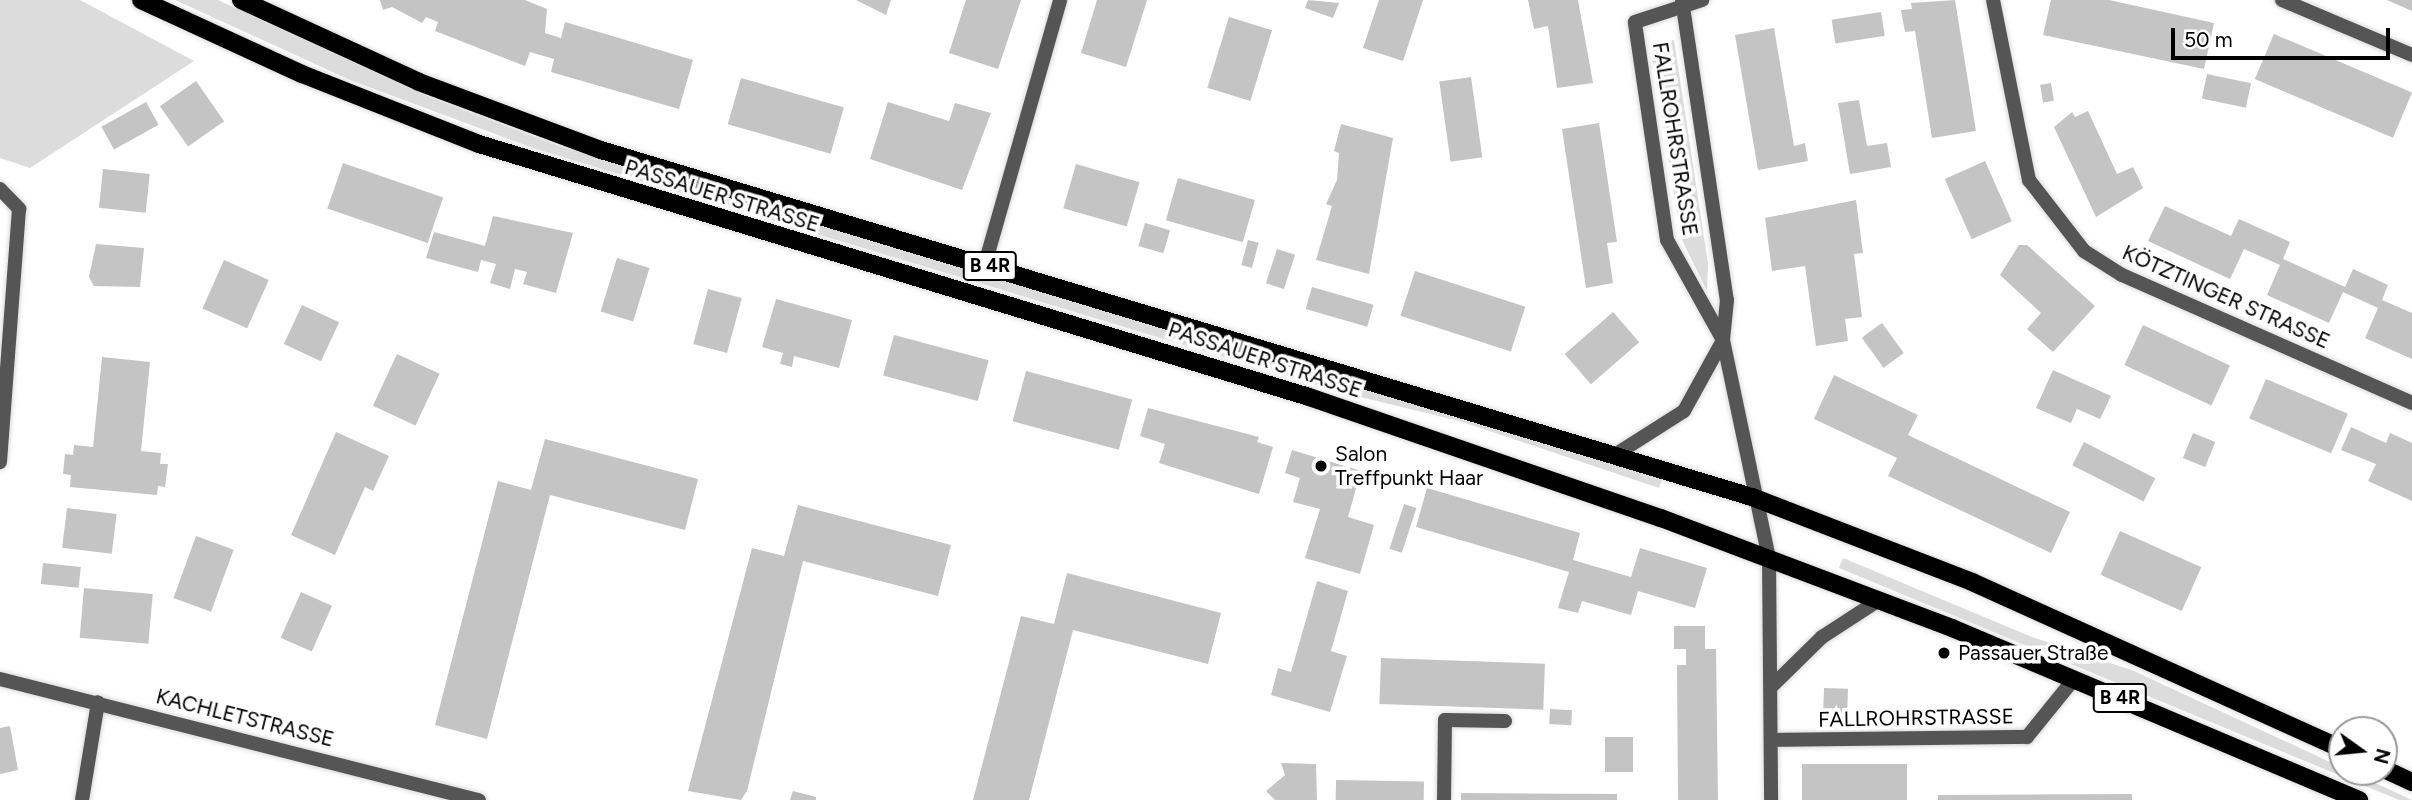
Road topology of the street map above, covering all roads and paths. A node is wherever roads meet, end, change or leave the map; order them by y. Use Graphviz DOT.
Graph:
graph roads {
  1 [pos="241,0"];
  2 [pos="1060,0"];
  3 [pos="1702,0"];
  4 [pos="1993,0"];
  5 [pos="2282,0"];
  6 [pos="143,1"];
  7 [pos="1682,2"];
  8 [pos="2412,55"];
  9 [pos="0,188"];
  10 [pos="985,264"];
  11 [pos="1723,340"];
  12 [pos="2412,403"];
  13 [pos="1618,453"];
  14 [pos="0,462"];
  15 [pos="1752,497"];
  16 [pos="1769,558"];
  17 [pos="1880,600"];
  18 [pos="0,679"];
  19 [pos="2074,679"];
  20 [pos="1772,686"];
  21 [pos="98,702"];
  22 [pos="1505,721"];
  23 [pos="1771,740"];
  24 [pos="2328,743"];
  25 [pos="82,800"];
  26 [pos="479,800"];
  27 [pos="1444,800"];
  28 [pos="1771,800"];
  29 [pos="2359,800"];
  1 -- 10 [label="main road, PASSAUER STRASSE / B 4R"];
  2 -- 10 [label="street"];
  3 -- 7 [label="street"];
  4 -- 12 [label="street, KÖTZTINGER STRASSE"];
  5 -- 8 [label="street"];
  6 -- 16 [label="main road, PASSAUER STRASSE / B 4R"];
  7 -- 11 [label="street, FALLROHRSTRASSE"];
  7 -- 11 [label="street, FALLROHRSTRASSE"];
  9 -- 14 [label="street"];
  10 -- 13 [label="main road, PASSAUER STRASSE / B 4R"];
  11 -- 13 [label="street, FALLROHRSTRASSE"];
  11 -- 15 [label="street, FALLROHRSTRASSE"];
  13 -- 15 [label="main road, PASSAUER STRASSE / B 4R"];
  15 -- 16 [label="street, FALLROHRSTRASSE"];
  15 -- 24 [label="main road, PASSAUER STRASSE / B 4R"];
  16 -- 17 [label="main road, PASSAUER STRASSE / B 4R"];
  16 -- 20 [label="street, FALLROHRSTRASSE"];
  17 -- 19 [label="main road, PASSAUER STRASSE / B 4R"];
  17 -- 20 [label="street"];
  18 -- 21 [label="street, KACHLETSTRASSE"];
  19 -- 23 [label="street, FALLROHRSTRASSE"];
  19 -- 29 [label="main road, PASSAUER STRASSE / B 4R"];
  20 -- 23 [label="street, FALLROHRSTRASSE"];
  21 -- 25 [label="street"];
  21 -- 26 [label="street, KACHLETSTRASSE"];
  22 -- 27 [label="street"];
  23 -- 28 [label="street, FALLROHRSTRASSE"];
}
